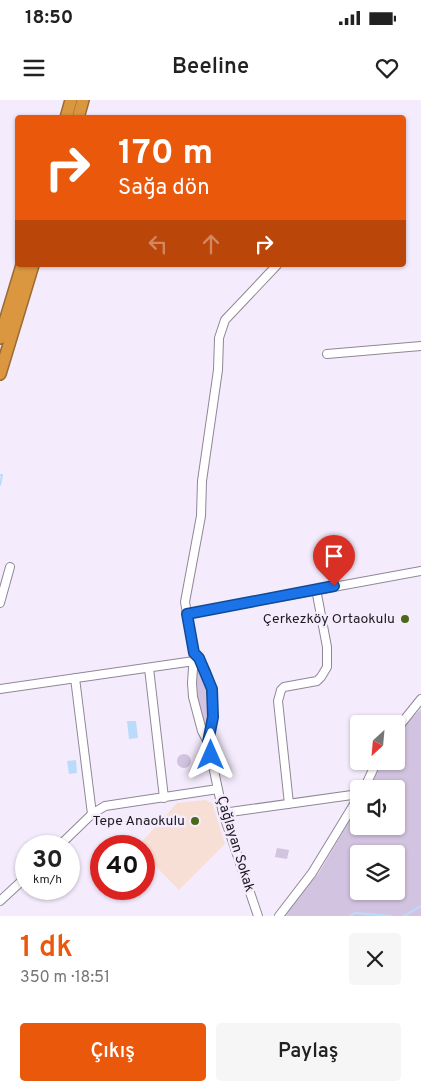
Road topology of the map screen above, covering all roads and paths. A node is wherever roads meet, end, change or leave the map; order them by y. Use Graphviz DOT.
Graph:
graph roads {
  1 [pos="71,100"];
  2 [pos="83,100"];
  3 [pos="67,115"];
  4 [pos="79,115"];
  5 [pos="21,267"];
  6 [pos="32,267"];
  7 [pos="275,267"];
  8 [pos="0,338"];
  9 [pos="421,346"];
  10 [pos="326,354"];
  11 [pos="0,374"];
  12 [pos="10,567"];
  13 [pos="421,571"];
  14 [pos="316,589"];
  15 [pos="0,603"];
  16 [pos="187,614"];
  17 [pos="194,657"];
  18 [pos="149,668"];
  19 [pos="76,678"];
  20 [pos="0,689"];
  21 [pos="421,700"];
  22 [pos="405,719"];
  23 [pos="208,742"];
  24 [pos="218,789"];
  25 [pos="350,796"];
  26 [pos="164,798"];
  27 [pos="289,804"];
  28 [pos="350,810"];
  29 [pos="222,813"];
  30 [pos="92,814"];
  31 [pos="70,835"];
  32 [pos="15,887"];
  33 [pos="0,901"];
  34 [pos="258,916"];
  35 [pos="279,916"];
  1 -- 3 [label="highway"];
  2 -- 4 [label="highway"];
  5 -- 8 [label="highway"];
  6 -- 11 [label="highway"];
  7 -- 16 [label="street"];
  9 -- 10 [label="street"];
  12 -- 15 [label="street"];
  13 -- 14 [label="street"];
  14 -- 16 [label="street"];
  14 -- 27 [label="street"];
  16 -- 17 [label="street"];
  17 -- 18 [label="street"];
  17 -- 23 [label="street"];
  17 -- 23 [label="street"];
  18 -- 19 [label="street"];
  18 -- 26 [label="street"];
  19 -- 20 [label="street"];
  19 -- 30 [label="street"];
  21 -- 22 [label="street"];
  23 -- 24 [label="street, Çağlayan Sokak"];
  24 -- 26 [label="street"];
  24 -- 29 [label="street, Çağlayan Sokak"];
  25 -- 27 [label="street"];
  26 -- 30 [label="street"];
  27 -- 29 [label="street"];
  28 -- 35 [label="street"];
  29 -- 34 [label="street, Çağlayan Sokak"];
  30 -- 31 [label="street"];
  32 -- 33 [label="street"];
}
